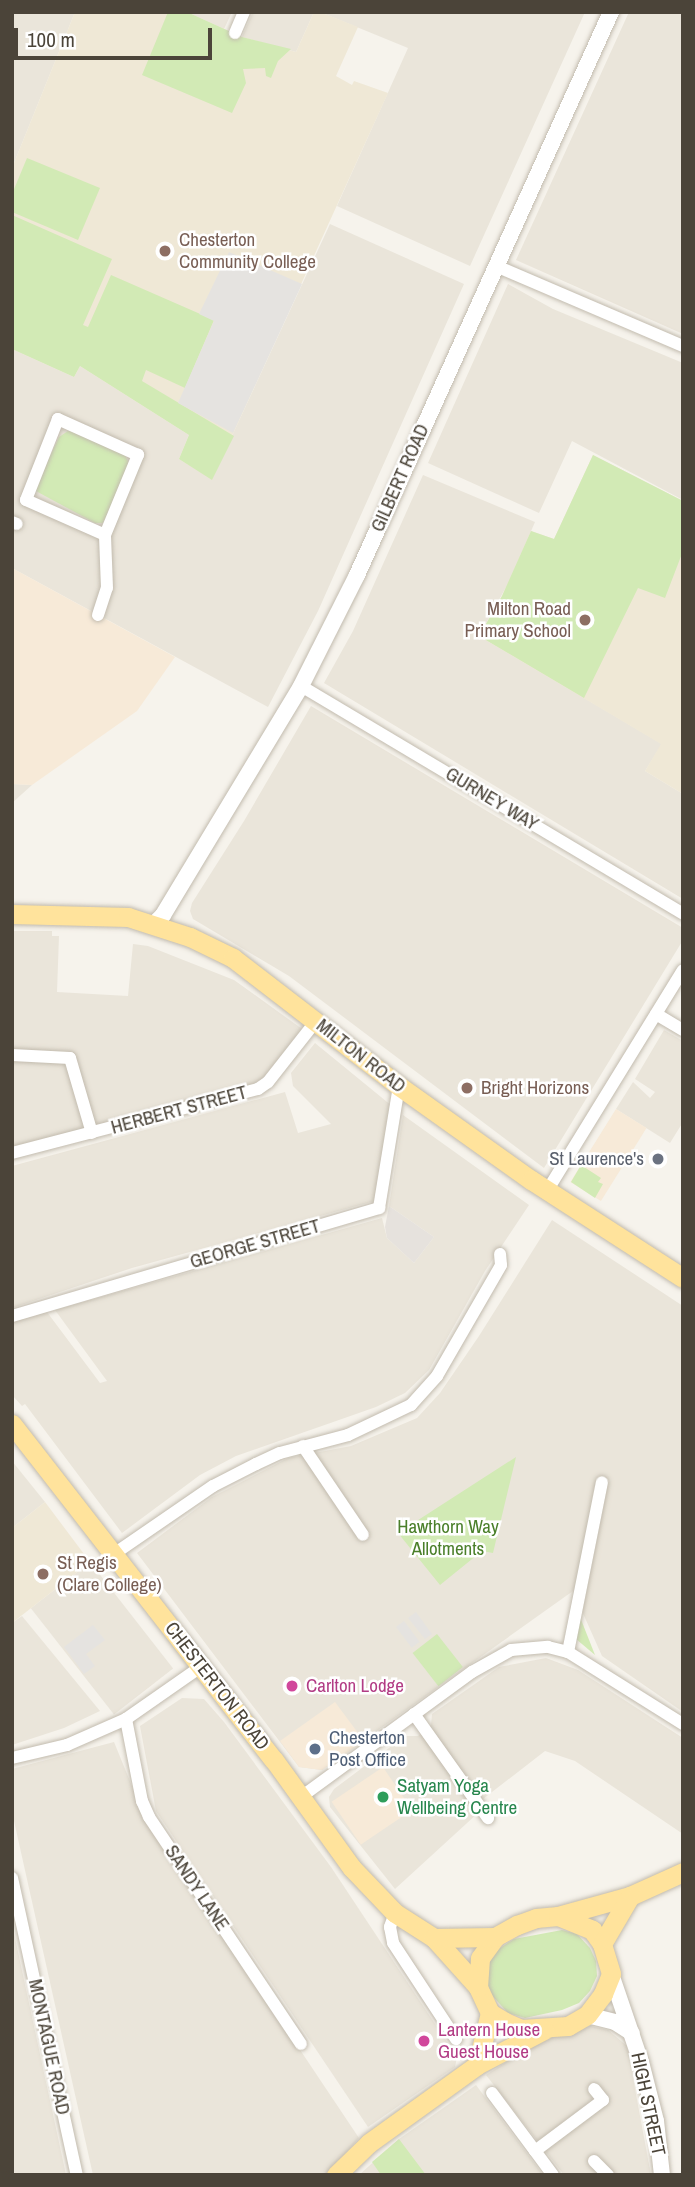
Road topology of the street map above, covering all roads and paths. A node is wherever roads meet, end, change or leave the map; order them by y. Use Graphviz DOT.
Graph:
graph roads {
  1 [pos="244,12"];
  2 [pos="611,12"];
  3 [pos="234,33"];
  4 [pos="496,266"];
  5 [pos="683,346"];
  6 [pos="26,500"];
  7 [pos="12,503"];
  8 [pos="105,534"];
  9 [pos="98,615"];
  10 [pos="302,686"];
  11 [pos="12,914"];
  12 [pos="683,914"];
  13 [pos="154,924"];
  14 [pos="683,970"];
  15 [pos="656,1014"];
  16 [pos="316,1021"];
  17 [pos="683,1030"];
  18 [pos="12,1055"];
  19 [pos="399,1086"];
  20 [pos="92,1133"];
  21 [pos="12,1153"];
  22 [pos="547,1191"];
  23 [pos="500,1254"];
  24 [pos="683,1278"];
  25 [pos="12,1316"];
  26 [pos="12,1424"];
  27 [pos="303,1446"];
  28 [pos="602,1482"];
  29 [pos="363,1535"];
  30 [pos="114,1554"];
  31 [pos="568,1652"];
  32 [pos="202,1666"];
  33 [pos="414,1714"];
  34 [pos="126,1719"];
  35 [pos="683,1724"];
  36 [pos="12,1758"];
  37 [pos="301,1797"];
  38 [pos="488,1818"];
  39 [pos="683,1872"];
  40 [pos="12,1878"];
  41 [pos="630,1896"];
  42 [pos="395,1913"];
  43 [pos="558,1916"];
  44 [pos="495,1937"];
  45 [pos="433,1938"];
  46 [pos="602,1944"];
  47 [pos="611,1974"];
  48 [pos="478,1987"];
  49 [pos="490,2013"];
  50 [pos="587,2015"];
  51 [pos="546,2029"];
  52 [pos="632,2033"];
  53 [pos="456,2039"];
  54 [pos="301,2044"];
  55 [pos="477,2065"];
  56 [pos="594,2089"];
  57 [pos="492,2094"];
  58 [pos="535,2151"];
  59 [pos="594,2161"];
  60 [pos="605,2174"];
  61 [pos="77,2175"];
  62 [pos="336,2175"];
  63 [pos="553,2175"];
  64 [pos="662,2175"];
  1 -- 3 [label="street"];
  2 -- 4 [label="street, GILBERT ROAD"];
  4 -- 5 [label="street"];
  4 -- 10 [label="street, GILBERT ROAD"];
  6 -- 7 [label="street"];
  6 -- 8 [label="street"];
  6 -- 8 [label="street"];
  8 -- 9 [label="street"];
  10 -- 12 [label="street, GURNEY WAY"];
  10 -- 13 [label="street, GILBERT ROAD"];
  11 -- 13 [label="main road, MILTON ROAD"];
  13 -- 16 [label="main road, MILTON ROAD"];
  14 -- 15 [label="street"];
  15 -- 17 [label="street"];
  15 -- 22 [label="street"];
  16 -- 19 [label="main road, MILTON ROAD"];
  16 -- 20 [label="street, HERBERT STREET"];
  18 -- 20 [label="street"];
  19 -- 22 [label="main road, MILTON ROAD"];
  19 -- 25 [label="street, GEORGE STREET"];
  20 -- 21 [label="street, HERBERT STREET"];
  22 -- 24 [label="main road, MILTON ROAD"];
  23 -- 27 [label="street"];
  26 -- 30 [label="main road, CHESTERTON ROAD"];
  27 -- 29 [label="street"];
  27 -- 30 [label="street"];
  28 -- 31 [label="street"];
  30 -- 32 [label="main road, CHESTERTON ROAD"];
  31 -- 33 [label="street"];
  31 -- 35 [label="street"];
  32 -- 34 [label="street"];
  32 -- 37 [label="main road, CHESTERTON ROAD"];
  33 -- 37 [label="street"];
  33 -- 38 [label="street"];
  34 -- 36 [label="street"];
  34 -- 54 [label="street, SANDY LANE"];
  37 -- 42 [label="main road, CHESTERTON ROAD"];
  39 -- 41 [label="main road"];
  40 -- 61 [label="street, MONTAGUE ROAD"];
  41 -- 43 [label="main road"];
  41 -- 46 [label="main road"];
  42 -- 45 [label="main road, CHESTERTON ROAD"];
  42 -- 53 [label="street"];
  43 -- 44 [label="main road"];
  43 -- 46 [label="main road"];
  44 -- 45 [label="main road"];
  44 -- 48 [label="main road"];
  45 -- 48 [label="main road, CHESTERTON ROAD"];
  46 -- 47 [label="main road"];
  47 -- 50 [label="main road"];
  47 -- 52 [label="street, HIGH STREET"];
  48 -- 49 [label="main road"];
  49 -- 51 [label="main road"];
  49 -- 55 [label="main road"];
  50 -- 51 [label="main road"];
  50 -- 52 [label="street, HIGH STREET"];
  51 -- 55 [label="main road"];
  52 -- 64 [label="street, HIGH STREET"];
  55 -- 62 [label="main road"];
  56 -- 58 [label="street"];
  57 -- 58 [label="street"];
  58 -- 63 [label="street"];
  59 -- 60 [label="street"];
}
